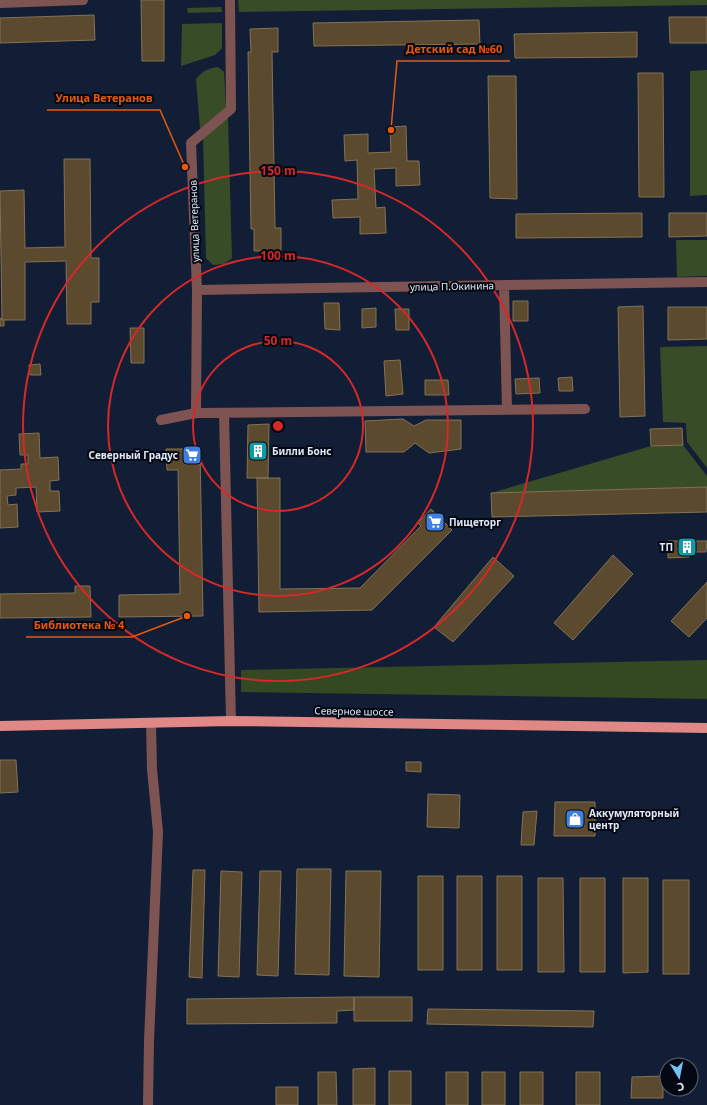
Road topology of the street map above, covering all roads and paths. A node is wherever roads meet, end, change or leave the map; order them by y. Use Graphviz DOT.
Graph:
graph roads {
  1 [pos="83,0"];
  2 [pos="230,0"];
  3 [pos="0,3"];
  4 [pos="707,282"];
  5 [pos="504,285"];
  6 [pos="197,290"];
  7 [pos="584,409"];
  8 [pos="507,410"];
  9 [pos="196,413"];
  10 [pos="224,413"];
  11 [pos="161,420"];
  12 [pos="231,721"];
  13 [pos="151,723"];
  14 [pos="0,726"];
  15 [pos="707,728"];
  16 [pos="148,1105"];
  1 -- 3 [label="street"];
  2 -- 6 [label="street, улица Ветеранов"];
  4 -- 5 [label="street, улица П.Окинина"];
  5 -- 6 [label="street, улица П.Окинина"];
  5 -- 8 [label="street"];
  6 -- 9 [label="street, улица Ветеранов"];
  7 -- 8 [label="street"];
  8 -- 10 [label="street"];
  9 -- 10 [label="street"];
  9 -- 11 [label="street"];
  10 -- 12 [label="street"];
  12 -- 13 [label="main road, Северное шоссе"];
  12 -- 15 [label="main road, Северное шоссе"];
  13 -- 14 [label="main road, Северное шоссе"];
  13 -- 16 [label="street"];
}
